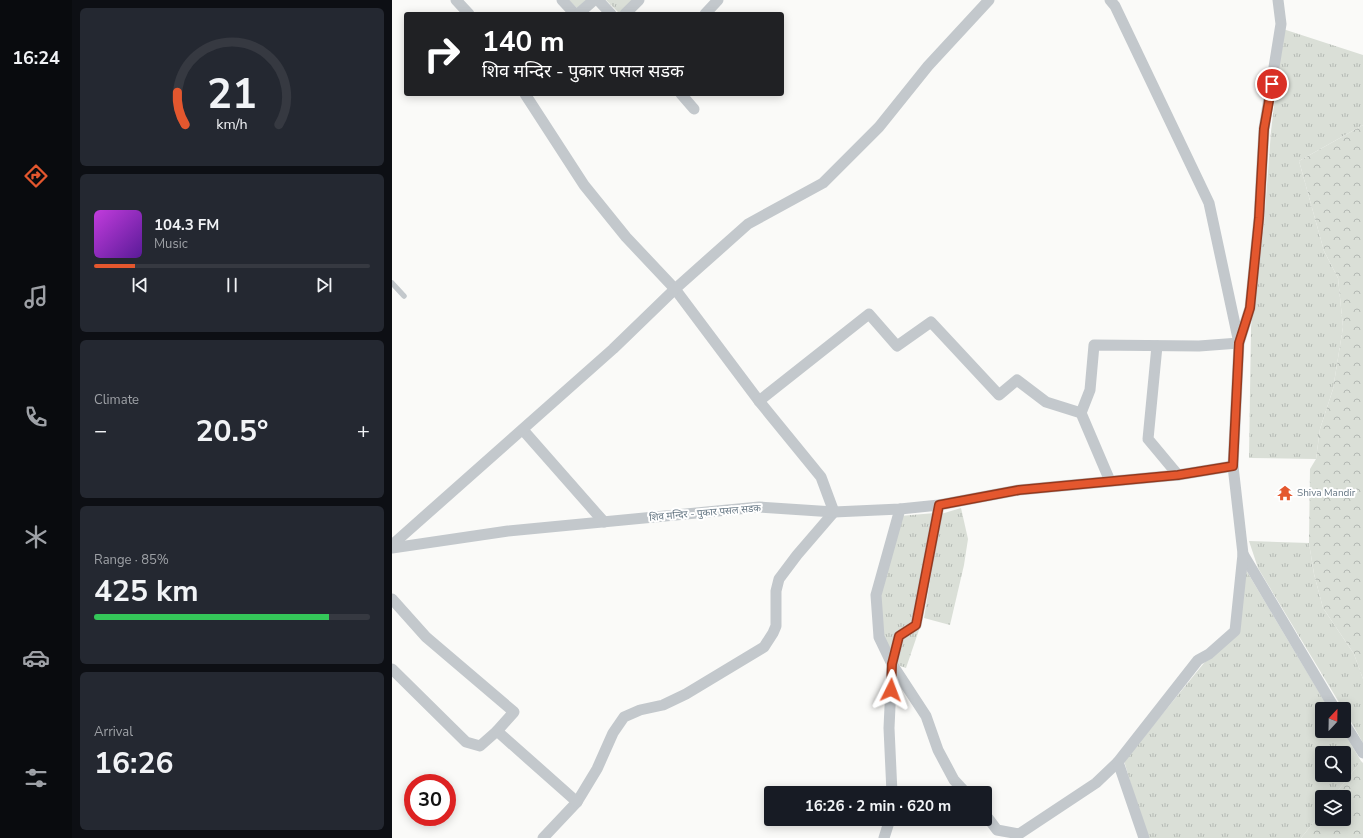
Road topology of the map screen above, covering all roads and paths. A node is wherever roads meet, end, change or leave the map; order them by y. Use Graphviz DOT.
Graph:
graph roads {
  1 [pos="456,0"];
  2 [pos="562,0"];
  3 [pos="594,0"];
  4 [pos="598,0"];
  5 [pos="639,0"];
  6 [pos="718,0"];
  7 [pos="989,0"];
  8 [pos="1110,0"];
  9 [pos="1278,0"];
  10 [pos="468,12"];
  11 [pos="575,12"];
  12 [pos="579,12"];
  13 [pos="609,12"];
  14 [pos="628,12"];
  15 [pos="707,12"];
  16 [pos="526,96"];
  17 [pos="682,96"];
  18 [pos="694,109"];
  19 [pos="392,283"];
  20 [pos="675,289"];
  21 [pos="404,296"];
  22 [pos="1239,343"];
  23 [pos="1157,346"];
  24 [pos="759,401"];
  25 [pos="1081,413"];
  26 [pos="523,430"];
  27 [pos="1233,466"];
  28 [pos="1178,475"];
  29 [pos="1110,481"];
  30 [pos="939,505"];
  31 [pos="900,509"];
  32 [pos="834,512"];
  33 [pos="604,522"];
  34 [pos="392,546"];
  35 [pos="1243,554"];
  36 [pos="392,599"];
  37 [pos="892,664"];
  38 [pos="392,670"];
  39 [pos="1331,702"];
  40 [pos="497,731"];
  41 [pos="1351,734"];
  42 [pos="1363,753"];
  43 [pos="1118,762"];
  44 [pos="892,786"];
  45 [pos="960,786"];
  46 [pos="576,802"];
  47 [pos="992,823"];
  48 [pos="888,826"];
  49 [pos="543,838"];
  50 [pos="884,838"];
  51 [pos="1144,838"];
  1 -- 10 [label="street"];
  2 -- 11 [label="street"];
  3 -- 12 [label="street"];
  4 -- 13 [label="street"];
  5 -- 14 [label="street"];
  6 -- 15 [label="street"];
  7 -- 20 [label="street"];
  8 -- 22 [label="street"];
  9 -- 22 [label="street"];
  16 -- 20 [label="street"];
  17 -- 18 [label="street"];
  19 -- 21 [label="lane"];
  20 -- 24 [label="street"];
  20 -- 26 [label="street"];
  22 -- 23 [label="street"];
  22 -- 27 [label="street"];
  23 -- 25 [label="street"];
  23 -- 28 [label="street"];
  24 -- 25 [label="street"];
  24 -- 32 [label="street"];
  25 -- 29 [label="street"];
  26 -- 33 [label="street"];
  26 -- 34 [label="street"];
  27 -- 28 [label="street, शिव मन्दिर - पुकार पसल सडक"];
  27 -- 35 [label="street"];
  28 -- 29 [label="street, शिव मन्दिर - पुकार पसल सडक"];
  29 -- 30 [label="street, शिव मन्दिर - पुकार पसल सडक"];
  30 -- 31 [label="street, शिव मन्दिर - पुकार पसल सडक"];
  30 -- 37 [label="street"];
  31 -- 32 [label="street, शिव मन्दिर - पुकार पसल सडक"];
  31 -- 37 [label="street"];
  32 -- 33 [label="street, शिव मन्दिर - पुकार पसल सडक"];
  32 -- 46 [label="street"];
  33 -- 34 [label="street, शिव मन्दिर - पुकार पसल सडक"];
  35 -- 39 [label="street"];
  35 -- 43 [label="street"];
  36 -- 40 [label="street"];
  37 -- 44 [label="street"];
  37 -- 45 [label="street"];
  38 -- 40 [label="street"];
  40 -- 46 [label="street"];
  41 -- 42 [label="street"];
  43 -- 47 [label="street"];
  43 -- 51 [label="street"];
  46 -- 49 [label="street"];
  48 -- 50 [label="street"];
}
